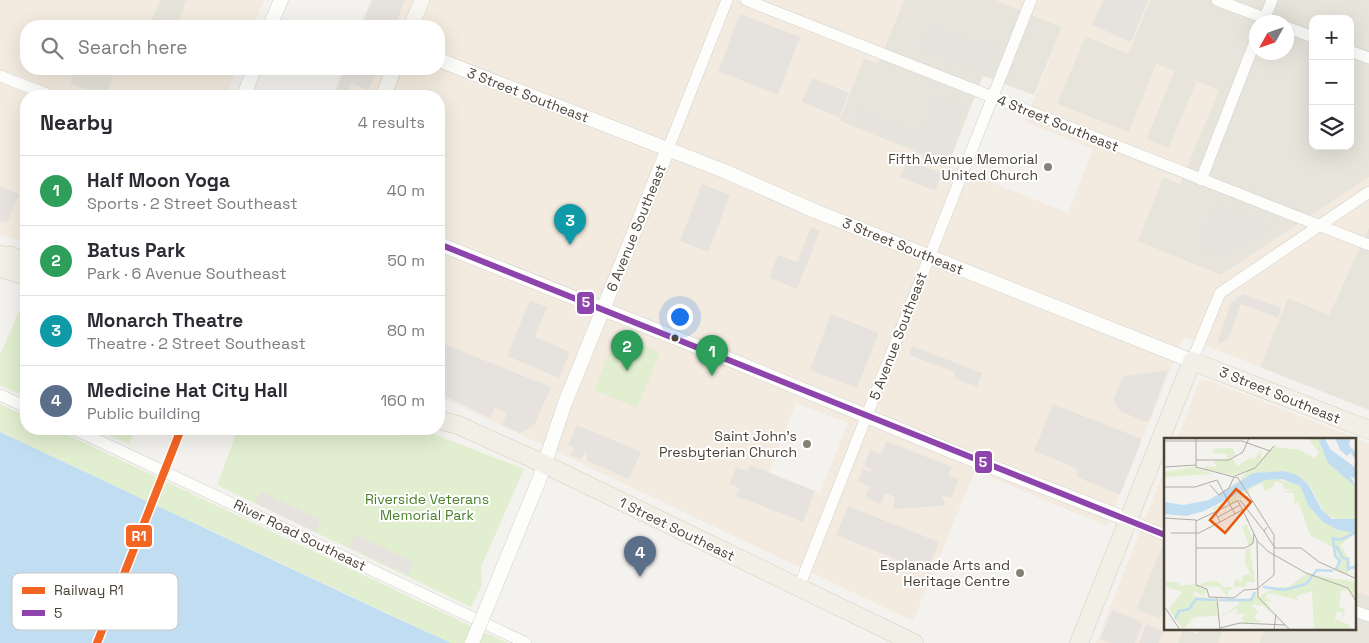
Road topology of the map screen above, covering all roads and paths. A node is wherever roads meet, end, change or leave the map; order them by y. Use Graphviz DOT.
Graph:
graph roads {
  1 [pos="281,0"];
  2 [pos="422,0"];
  3 [pos="727,0"];
  4 [pos="746,0"];
  5 [pos="1031,0"];
  6 [pos="1217,0"];
  7 [pos="1272,0"];
  8 [pos="1253,15"];
  9 [pos="1269,15"];
  10 [pos="273,20"];
  11 [pos="414,20"];
  12 [pos="1294,30"];
  13 [pos="1309,36"];
  14 [pos="1354,52"];
  15 [pos="1249,58"];
  16 [pos="1369,58"];
  17 [pos="445,62"];
  18 [pos="252,75"];
  19 [pos="392,75"];
  20 [pos="0,76"];
  21 [pos="36,90"];
  22 [pos="246,90"];
  23 [pos="386,90"];
  24 [pos="992,97"];
  25 [pos="668,149"];
  26 [pos="1201,180"];
  27 [pos="1369,192"];
  28 [pos="1318,226"];
  29 [pos="1369,245"];
  30 [pos="445,246"];
  31 [pos="929,257"];
  32 [pos="603,309"];
  33 [pos="1192,360"];
  34 [pos="0,395"];
  35 [pos="20,404"];
  36 [pos="445,417"];
  37 [pos="866,417"];
  38 [pos="445,422"];
  39 [pos="458,425"];
  40 [pos="1369,430"];
  41 [pos="87,435"];
  42 [pos="544,464"];
  43 [pos="1129,520"];
  44 [pos="1164,535"];
  45 [pos="799,587"];
  46 [pos="1356,611"];
  47 [pos="1369,616"];
  48 [pos="472,643"];
  49 [pos="526,643"];
  50 [pos="914,643"];
  51 [pos="1079,643"];
  1 -- 10 [label="street"];
  2 -- 11 [label="main road"];
  3 -- 25 [label="street, 6 Avenue Southeast"];
  4 -- 24 [label="street, 4 Street Southeast"];
  5 -- 24 [label="street, 5 Avenue Southeast"];
  6 -- 8 [label="street"];
  7 -- 9 [label="street"];
  12 -- 13 [label="street"];
  14 -- 16 [label="street"];
  15 -- 26 [label="street"];
  17 -- 25 [label="street, 3 Street Southeast"];
  18 -- 22 [label="street"];
  19 -- 23 [label="main road"];
  20 -- 21 [label="street"];
  24 -- 26 [label="street, 4 Street Southeast"];
  24 -- 31 [label="street, 5 Avenue Southeast"];
  25 -- 31 [label="street, 3 Street Southeast"];
  25 -- 32 [label="street, 6 Avenue Southeast"];
  26 -- 28 [label="street, 4 Street Southeast"];
  27 -- 28 [label="street"];
  28 -- 29 [label="street, 4 Street Southeast"];
  28 -- 33 [label="street"];
  30 -- 32 [label="street"];
  31 -- 33 [label="street, 3 Street Southeast"];
  31 -- 37 [label="street, 5 Avenue Southeast"];
  32 -- 37 [label="street"];
  32 -- 42 [label="street, 6 Avenue Southeast"];
  33 -- 40 [label="main road, 3 Street Southeast"];
  33 -- 43 [label="main road"];
  34 -- 35 [label="street"];
  36 -- 39 [label="main road"];
  37 -- 43 [label="street"];
  37 -- 45 [label="street, 5 Avenue Southeast"];
  38 -- 39 [label="main road, 1 Street Southeast"];
  39 -- 42 [label="main road, 1 Street Southeast"];
  41 -- 49 [label="street, River Road Southeast"];
  42 -- 45 [label="main road, 1 Street Southeast"];
  42 -- 48 [label="street, 6 Avenue Southeast, bridge"];
  43 -- 44 [label="street"];
  43 -- 51 [label="main road"];
  45 -- 50 [label="main road, 1 Street Southeast"];
  46 -- 47 [label="street"];
}
